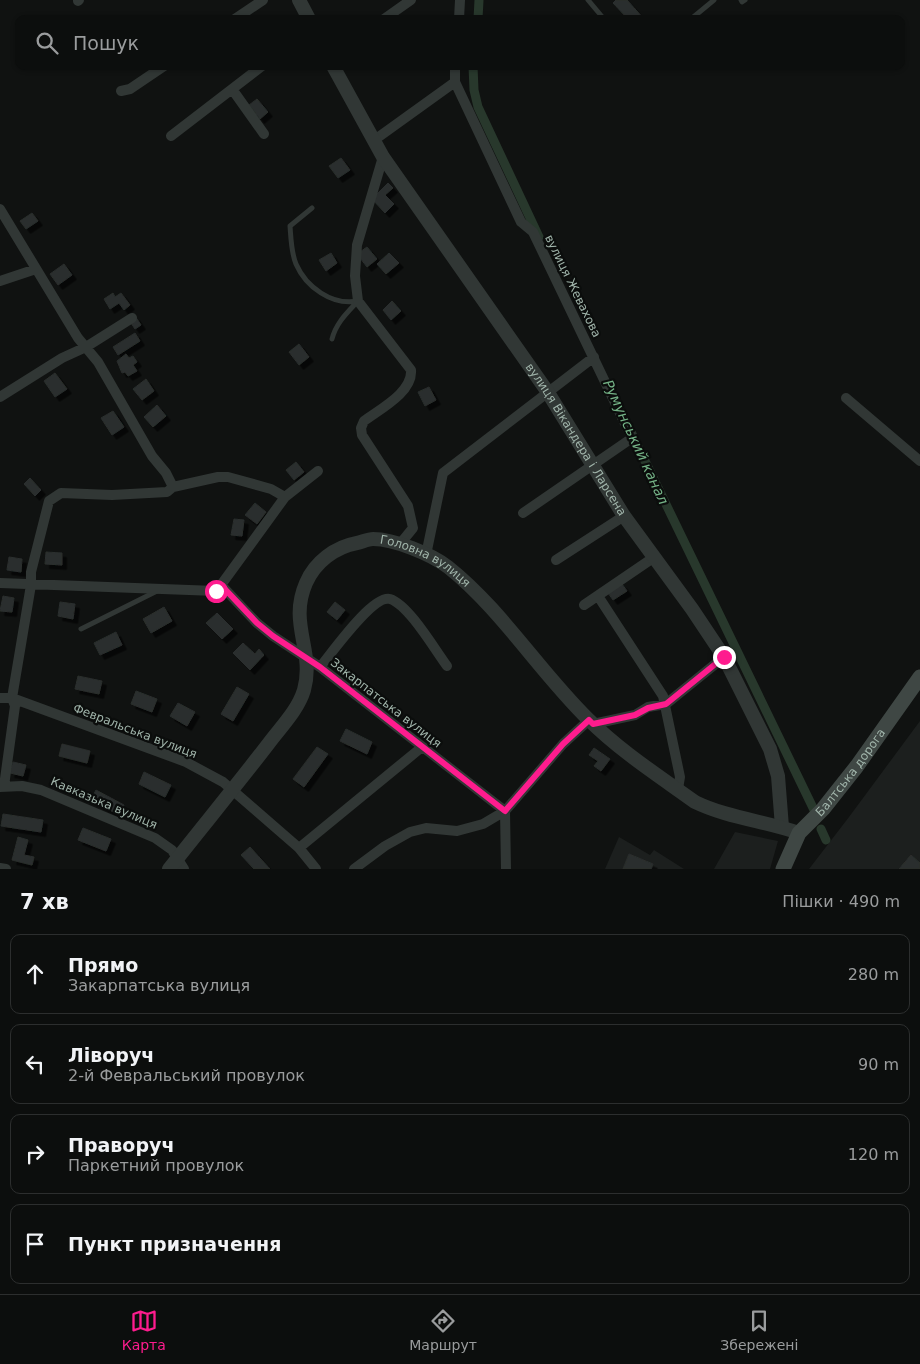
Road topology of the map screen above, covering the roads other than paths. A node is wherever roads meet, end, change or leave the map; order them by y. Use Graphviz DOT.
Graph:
graph roads {
  1 [pos="263,0"];
  2 [pos="299,0"];
  3 [pos="411,0"];
  4 [pos="460,0"];
  5 [pos="588,0"];
  6 [pos="714,0"];
  7 [pos="741,0"];
  8 [pos="745,0"];
  9 [pos="241,15"];
  10 [pos="307,15"];
  11 [pos="390,15"];
  12 [pos="459,15"];
  13 [pos="601,15"];
  14 [pos="697,15"];
  15 [pos="158,70"];
  16 [pos="257,70"];
  17 [pos="335,70"];
  18 [pos="455,70"];
  19 [pos="455,82"];
  20 [pos="232,89"];
  21 [pos="121,91"];
  22 [pos="264,134"];
  23 [pos="171,136"];
  24 [pos="374,141"];
  25 [pos="383,157"];
  26 [pos="312,208"];
  27 [pos="0,209"];
  28 [pos="36,269"];
  29 [pos="0,281"];
  30 [pos="358,301"];
  31 [pos="132,318"];
  32 [pos="332,339"];
  33 [pos="86,347"];
  34 [pos="594,357"];
  35 [pos="547,391"];
  36 [pos="0,397"];
  37 [pos="846,398"];
  38 [pos="920,461"];
  39 [pos="594,465"];
  40 [pos="318,471"];
  41 [pos="173,487"];
  42 [pos="285,497"];
  43 [pos="523,513"];
  44 [pos="624,516"];
  45 [pos="400,544"];
  46 [pos="426,555"];
  47 [pos="653,558"];
  48 [pos="556,560"];
  49 [pos="0,582"];
  50 [pos="31,585"];
  51 [pos="221,585"];
  52 [pos="161,589"];
  53 [pos="598,596"];
  54 [pos="584,605"];
  55 [pos="81,629"];
  56 [pos="724,657"];
  57 [pos="308,659"];
  58 [pos="447,666"];
  59 [pos="320,667"];
  60 [pos="920,677"];
  61 [pos="0,698"];
  62 [pos="12,698"];
  63 [pos="666,704"];
  64 [pos="591,722"];
  65 [pos="422,747"];
  66 [pos="2,787"];
  67 [pos="234,789"];
  68 [pos="678,789"];
  69 [pos="505,811"];
  70 [pos="782,827"];
  71 [pos="800,833"];
  72 [pos="299,848"];
  73 [pos="177,866"];
  74 [pos="0,868"];
  75 [pos="6,869"];
  76 [pos="316,869"];
  77 [pos="354,869"];
  78 [pos="506,869"];
  79 [pos="783,869"];
  1 -- 9 [label="street"];
  2 -- 10 [label="street"];
  3 -- 11 [label="street"];
  4 -- 12 [label="street"];
  5 -- 13 [label="lane"];
  6 -- 14 [label="lane"];
  7 -- 8 [label="lane"];
  15 -- 21 [label="street"];
  16 -- 20 [label="street"];
  17 -- 24 [label="street, вулиця Вікандера і Ларсена"];
  18 -- 19 [label="street, вулиця Жевахова"];
  19 -- 24 [label="street"];
  19 -- 34 [label="street, вулиця Жевахова"];
  20 -- 22 [label="street"];
  20 -- 23 [label="street"];
  24 -- 25 [label="street, вулиця Вікандера і Ларсена"];
  25 -- 30 [label="street"];
  25 -- 35 [label="street, вулиця Вікандера і Ларсена"];
  26 -- 30 [label="lane"];
  27 -- 28 [label="street"];
  28 -- 29 [label="street"];
  28 -- 33 [label="street"];
  30 -- 32 [label="lane"];
  30 -- 45 [label="street"];
  31 -- 33 [label="street"];
  33 -- 36 [label="street"];
  33 -- 41 [label="street"];
  34 -- 35 [label="street"];
  34 -- 39 [label="street, вулиця Жевахова"];
  35 -- 39 [label="street, вулиця Вікандера і Ларсена"];
  35 -- 46 [label="street"];
  37 -- 38 [label="street"];
  39 -- 43 [label="street"];
  39 -- 44 [label="street, вулиця Вікандера і Ларсена"];
  40 -- 42 [label="street"];
  41 -- 42 [label="street"];
  41 -- 50 [label="street"];
  42 -- 51 [label="street"];
  44 -- 47 [label="street, вулиця Вікандера і Ларсена"];
  44 -- 48 [label="street"];
  45 -- 46 [label="street, Головна вулиця"];
  45 -- 57 [label="street, Головна вулиця"];
  46 -- 64 [label="street, Головна вулиця"];
  47 -- 53 [label="street"];
  47 -- 56 [label="street, вулиця Вікандера і Ларсена"];
  49 -- 50 [label="street"];
  50 -- 52 [label="street"];
  50 -- 62 [label="street"];
  51 -- 52 [label="street"];
  51 -- 57 [label="street, Закарпатська вулиця"];
  52 -- 55 [label="lane"];
  53 -- 54 [label="street"];
  53 -- 63 [label="street"];
  56 -- 63 [label="street"];
  56 -- 70 [label="street, вулиця Вікандера і Ларсена"];
  57 -- 59 [label="street, Закарпатська вулиця"];
  57 -- 67 [label="street, Головна вулиця"];
  58 -- 59 [label="street"];
  59 -- 65 [label="street, Закарпатська вулиця"];
  60 -- 71 [label="main road, Балтська дорога"];
  61 -- 62 [label="street, Февральська вулиця"];
  62 -- 66 [label="street"];
  62 -- 67 [label="street, Февральська вулиця"];
  63 -- 64 [label="street"];
  63 -- 68 [label="street"];
  64 -- 68 [label="street, Головна вулиця"];
  64 -- 69 [label="street"];
  65 -- 69 [label="street, Закарпатська вулиця"];
  65 -- 72 [label="street"];
  66 -- 73 [label="street, Кавказька вулиця"];
  67 -- 72 [label="street, Февральська вулиця"];
  67 -- 73 [label="street, Головна вулиця"];
  68 -- 70 [label="street, Головна вулиця"];
  69 -- 77 [label="street"];
  69 -- 78 [label="street"];
  70 -- 71 [label="street, Головна вулиця"];
  71 -- 79 [label="main road, Балтська дорога"];
  72 -- 76 [label="street, Февральська вулиця"];
  74 -- 75 [label="street"];
}
